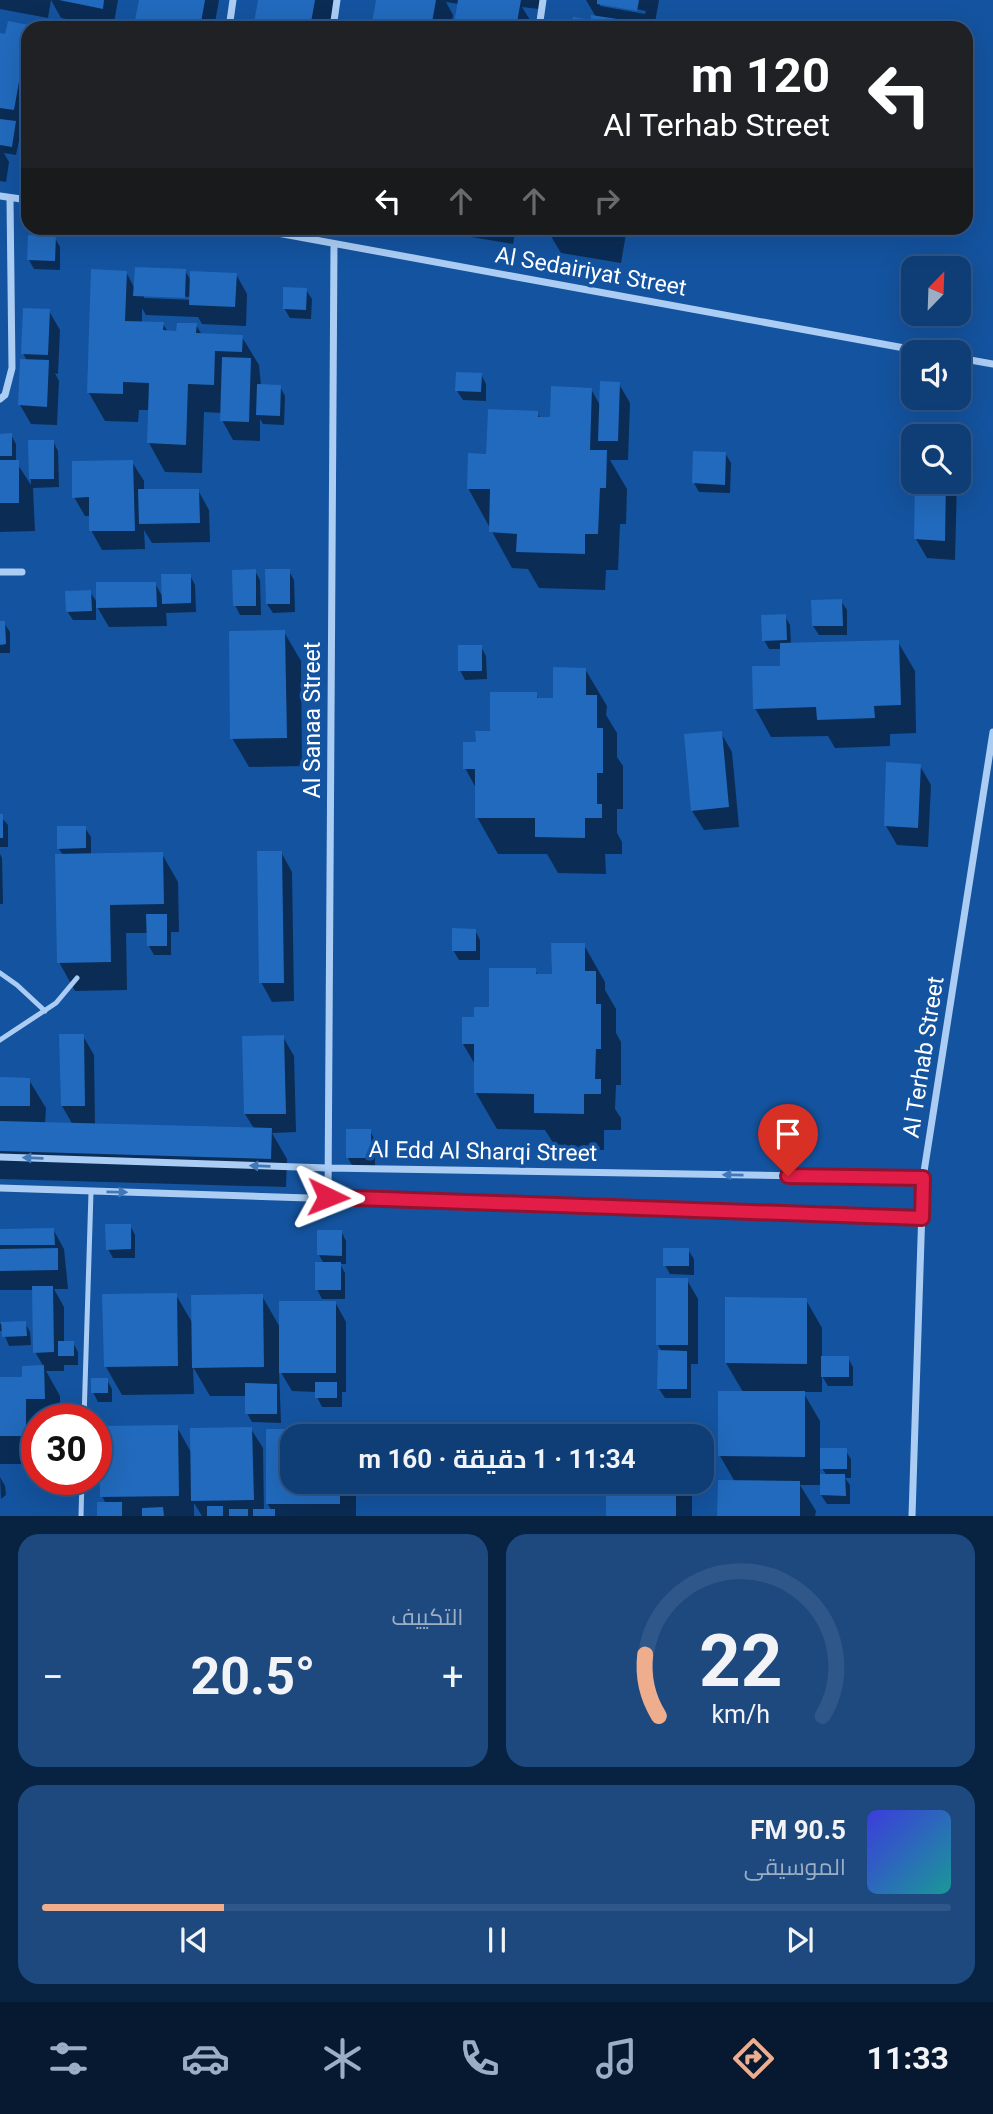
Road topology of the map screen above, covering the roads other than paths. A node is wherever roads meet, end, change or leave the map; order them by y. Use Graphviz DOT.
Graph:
graph roads {
  1 [pos="233,0"];
  2 [pos="337,0"];
  3 [pos="544,0"];
  4 [pos="230,21"];
  5 [pos="334,21"];
  6 [pos="540,21"];
  7 [pos="0,196"];
  8 [pos="10,198"];
  9 [pos="21,199"];
  10 [pos="287,235"];
  11 [pos="334,244"];
  12 [pos="901,347"];
  13 [pos="971,360"];
  14 [pos="993,364"];
  15 [pos="0,399"];
  16 [pos="0,572"];
  17 [pos="22,572"];
  18 [pos="993,732"];
  19 [pos="0,973"];
  20 [pos="78,978"];
  21 [pos="45,1011"];
  22 [pos="0,1040"];
  23 [pos="0,1157"];
  24 [pos="327,1168"];
  25 [pos="923,1178"];
  26 [pos="0,1188"];
  27 [pos="91,1192"];
  28 [pos="328,1197"];
  29 [pos="922,1218"];
  30 [pos="84,1404"];
  31 [pos="82,1495"];
  32 [pos="81,1516"];
  33 [pos="912,1516"];
  1 -- 4 [label="street"];
  2 -- 5 [label="street"];
  3 -- 6 [label="street"];
  7 -- 8 [label="street"];
  8 -- 9 [label="street"];
  8 -- 15 [label="street"];
  10 -- 11 [label="street, Al Sedairiyat Street"];
  11 -- 12 [label="street, Al Sedairiyat Street"];
  11 -- 24 [label="street, Al Sanaa Street"];
  13 -- 14 [label="street"];
  16 -- 17 [label="street"];
  18 -- 25 [label="street, Al Terhab Street"];
  19 -- 21 [label="lane"];
  20 -- 21 [label="lane"];
  21 -- 22 [label="lane"];
  24 -- 23 [label="street, Al Edd Al Sharqi Street, one-way"];
  25 -- 24 [label="street, Al Edd Al Sharqi Street, one-way"];
  24 -- 28 [label="street, Al Sanaa Street"];
  25 -- 29 [label="street, Al Terhab Street"];
  26 -- 27 [label="street"];
  27 -- 28 [label="street, one-way"];
  27 -- 30 [label="lane"];
  28 -- 29 [label="street"];
  29 -- 33 [label="street, Al Terhab Street"];
  31 -- 32 [label="lane"];
}
